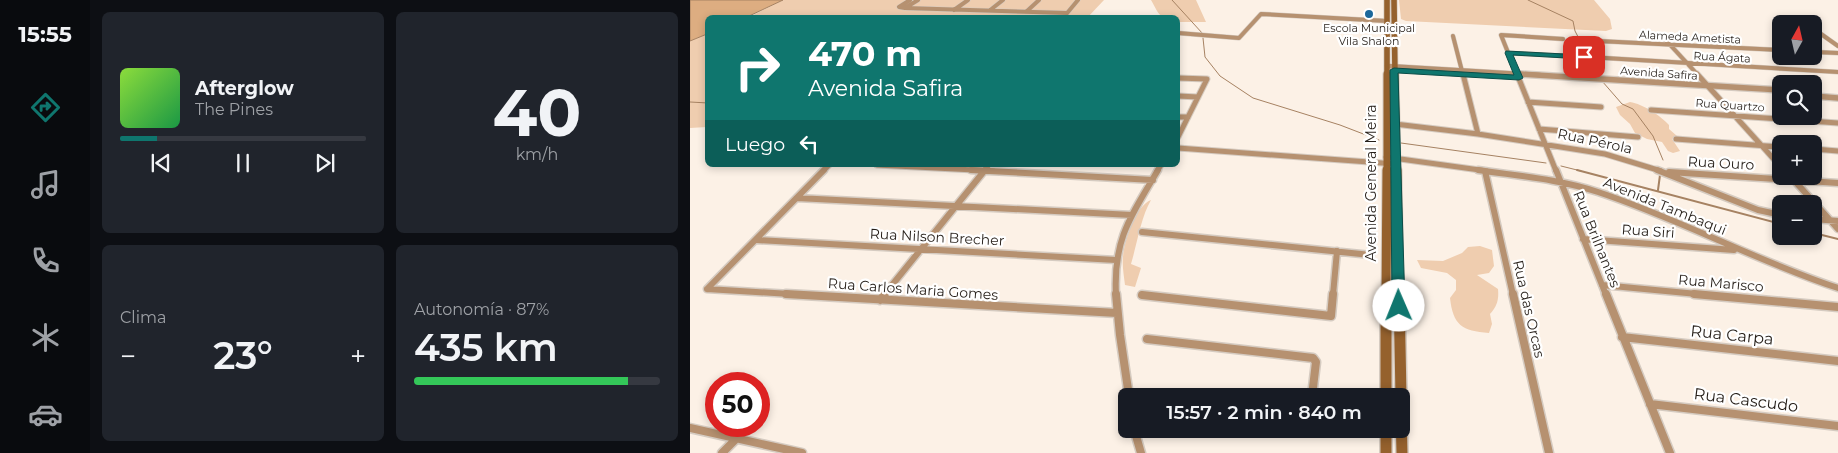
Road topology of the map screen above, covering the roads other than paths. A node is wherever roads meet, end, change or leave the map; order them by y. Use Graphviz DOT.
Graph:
graph roads {
  1 [pos="910,0"];
  2 [pos="918,0"];
  3 [pos="968,0"];
  4 [pos="1003,0"];
  5 [pos="1039,0"];
  6 [pos="1078,0"];
  7 [pos="1387,0"];
  8 [pos="1394,0"];
  9 [pos="905,8"];
  10 [pos="954,10"];
  11 [pos="989,11"];
  12 [pos="1026,12"];
  13 [pos="1067,12"];
  14 [pos="1065,15"];
  15 [pos="1391,21"];
  16 [pos="1180,33"];
  17 [pos="1661,35"];
  18 [pos="1822,35"];
  19 [pos="1452,36"];
  20 [pos="1563,38"];
  21 [pos="1598,40"];
  22 [pos="1671,45"];
  23 [pos="1838,46"];
  24 [pos="1772,50"];
  25 [pos="1822,52"];
  26 [pos="1508,53"];
  27 [pos="1838,53"];
  28 [pos="1584,57"];
  29 [pos="1605,58"];
  30 [pos="1688,63"];
  31 [pos="1390,68"];
  32 [pos="1460,72"];
  33 [pos="1838,72"];
  34 [pos="1518,76"];
  35 [pos="1180,78"];
  36 [pos="1710,88"];
  37 [pos="1772,91"];
  38 [pos="1822,95"];
  39 [pos="1180,96"];
  40 [pos="1838,96"];
  41 [pos="1198,97"];
  42 [pos="1528,102"];
  43 [pos="1601,107"];
  44 [pos="1651,110"];
  45 [pos="1734,116"];
  46 [pos="1180,117"];
  47 [pos="1188,117"];
  48 [pos="1838,123"];
  49 [pos="1395,124"];
  50 [pos="1539,129"];
  51 [pos="1180,133"];
  52 [pos="1478,134"];
  53 [pos="1638,137"];
  54 [pos="1676,139"];
  55 [pos="1544,143"];
  56 [pos="1762,145"];
  57 [pos="1772,146"];
  58 [pos="1180,148"];
  59 [pos="1822,150"];
  60 [pos="1838,151"];
  61 [pos="1772,156"];
  62 [pos="1386,160"];
  63 [pos="1396,161"];
  64 [pos="827,167"];
  65 [pos="950,167"];
  66 [pos="1161,167"];
  67 [pos="987,168"];
  68 [pos="1485,171"];
  69 [pos="1663,172"];
  70 [pos="1772,177"];
  71 [pos="1153,180"];
  72 [pos="1822,181"];
  73 [pos="1561,182"];
  74 [pos="1838,183"];
  75 [pos="1798,185"];
  76 [pos="797,198"];
  77 [pos="956,206"];
  78 [pos="1772,213"];
  79 [pos="1132,215"];
  80 [pos="1822,220"];
  81 [pos="1830,221"];
  82 [pos="1838,221"];
  83 [pos="1838,229"];
  84 [pos="1142,232"];
  85 [pos="1583,239"];
  86 [pos="757,240"];
  87 [pos="921,249"];
  88 [pos="1740,250"];
  89 [pos="1337,251"];
  90 [pos="1378,256"];
  91 [pos="1116,260"];
  92 [pos="1602,285"];
  93 [pos="1838,288"];
  94 [pos="1142,295"];
  95 [pos="880,300"];
  96 [pos="1838,307"];
  97 [pos="1117,313"];
  98 [pos="1622,337"];
  99 [pos="1147,339"];
  100 [pos="1838,360"];
  101 [pos="1128,388"];
  102 [pos="1313,388"];
  103 [pos="1386,388"];
  104 [pos="1401,388"];
  105 [pos="1650,404"];
  106 [pos="1838,426"];
  107 [pos="690,428"];
  108 [pos="737,438"];
  109 [pos="1137,438"];
  110 [pos="1386,438"];
  111 [pos="1402,438"];
  112 [pos="722,453"];
  113 [pos="802,453"];
  114 [pos="1141,453"];
  115 [pos="1386,453"];
  116 [pos="1402,453"];
  117 [pos="1549,453"];
  118 [pos="1670,453"];
  1 -- 9 [label="street"];
  2 -- 9 [label="street"];
  3 -- 10 [label="street"];
  4 -- 11 [label="street"];
  5 -- 12 [label="street"];
  6 -- 13 [label="street"];
  7 -- 15 [label="main road, Avenida General Meira"];
  8 -- 15 [label="main road, Avenida General Meira"];
  9 -- 10 [label="street"];
  10 -- 11 [label="street"];
  11 -- 12 [label="street"];
  12 -- 13 [label="street"];
  13 -- 14 [label="street"];
  15 -- 16 [label="street"];
  15 -- 31 [label="main road, Avenida General Meira"];
  17 -- 22 [label="street"];
  18 -- 23 [label="street"];
  19 -- 32 [label="street"];
  20 -- 26 [label="street, Rua Brilhantes"];
  21 -- 22 [label="street, Alameda Ametista"];
  22 -- 24 [label="street, Alameda Ametista"];
  22 -- 30 [label="street"];
  25 -- 27 [label="street"];
  26 -- 28 [label="street"];
  26 -- 34 [label="street, Rua Brilhantes"];
  29 -- 30 [label="street, Rua Ágata"];
  30 -- 33 [label="street, Rua Ágata"];
  30 -- 36 [label="street"];
  31 -- 32 [label="street, Avenida Safira"];
  31 -- 49 [label="main road, Avenida General Meira"];
  31 -- 62 [label="main road, Avenida General Meira"];
  32 -- 34 [label="street, Avenida Safira"];
  32 -- 52 [label="street"];
  34 -- 36 [label="street, Avenida Safira"];
  34 -- 42 [label="street, Rua Brilhantes"];
  35 -- 41 [label="street"];
  36 -- 37 [label="street, Avenida Safira"];
  36 -- 45 [label="street"];
  38 -- 40 [label="street"];
  39 -- 41 [label="street"];
  41 -- 47 [label="street"];
  42 -- 43 [label="street"];
  42 -- 50 [label="street, Rua Brilhantes"];
  44 -- 45 [label="street, Rua Quartzo"];
  45 -- 48 [label="street, Rua Quartzo"];
  45 -- 56 [label="street"];
  46 -- 47 [label="street"];
  47 -- 51 [label="street"];
  49 -- 52 [label="street, Rua Pérola"];
  49 -- 63 [label="main road, Avenida General Meira"];
  50 -- 53 [label="street"];
  50 -- 55 [label="street, Rua Brilhantes"];
  52 -- 55 [label="street, Rua Pérola"];
  54 -- 56 [label="street"];
  55 -- 69 [label="street, Rua Pérola"];
  55 -- 73 [label="street, Rua Brilhantes"];
  56 -- 57 [label="street"];
  56 -- 61 [label="street"];
  58 -- 62 [label="street, Avenida Tambaqui"];
  59 -- 60 [label="street"];
  62 -- 63 [label="street, Avenida Tambaqui"];
  62 -- 90 [label="main road, Avenida General Meira"];
  63 -- 68 [label="street, Avenida Tambaqui"];
  63 -- 104 [label="main road, Avenida General Meira"];
  64 -- 76 [label="street"];
  65 -- 67 [label="street"];
  66 -- 71 [label="street"];
  67 -- 71 [label="street"];
  67 -- 77 [label="street"];
  68 -- 73 [label="street, Avenida Tambaqui"];
  68 -- 117 [label="street, Rua das Orcas"];
  69 -- 70 [label="street, Rua Ouro"];
  69 -- 78 [label="street, Rua Pérola"];
  71 -- 79 [label="street"];
  72 -- 74 [label="street, Rua Ouro"];
  73 -- 85 [label="street, Rua Brilhantes"];
  73 -- 88 [label="street, Avenida Tambaqui"];
  75 -- 81 [label="street"];
  76 -- 77 [label="street"];
  76 -- 86 [label="street"];
  77 -- 79 [label="street"];
  77 -- 87 [label="street"];
  79 -- 91 [label="street"];
  80 -- 81 [label="street"];
  81 -- 82 [label="street"];
  81 -- 83 [label="street"];
  84 -- 89 [label="street"];
  85 -- 88 [label="street, Rua Siri"];
  85 -- 92 [label="street, Rua Brilhantes"];
  86 -- 87 [label="street, Rua Nilson Brecher"];
  86 -- 95 [label="street, Rua Carlos Maria Gomes"];
  87 -- 91 [label="street, Rua Nilson Brecher"];
  87 -- 95 [label="street"];
  88 -- 93 [label="street, Avenida Tambaqui"];
  89 -- 90 [label="street"];
  89 -- 94 [label="street"];
  90 -- 103 [label="main road, Avenida General Meira"];
  91 -- 97 [label="street"];
  92 -- 96 [label="street, Rua Marisco"];
  92 -- 98 [label="street, Rua Brilhantes"];
  95 -- 97 [label="street, Rua Carlos Maria Gomes"];
  97 -- 101 [label="street"];
  98 -- 100 [label="street, Rua Carpa"];
  98 -- 105 [label="street, Rua Brilhantes"];
  99 -- 102 [label="street"];
  105 -- 106 [label="street, Rua Cascudo"];
  105 -- 118 [label="street, Rua Brilhantes"];
  107 -- 108 [label="street"];
  108 -- 112 [label="street"];
  108 -- 113 [label="street"];
  109 -- 114 [label="street"];
  110 -- 115 [label="main road"];
  111 -- 116 [label="main road"];
}
